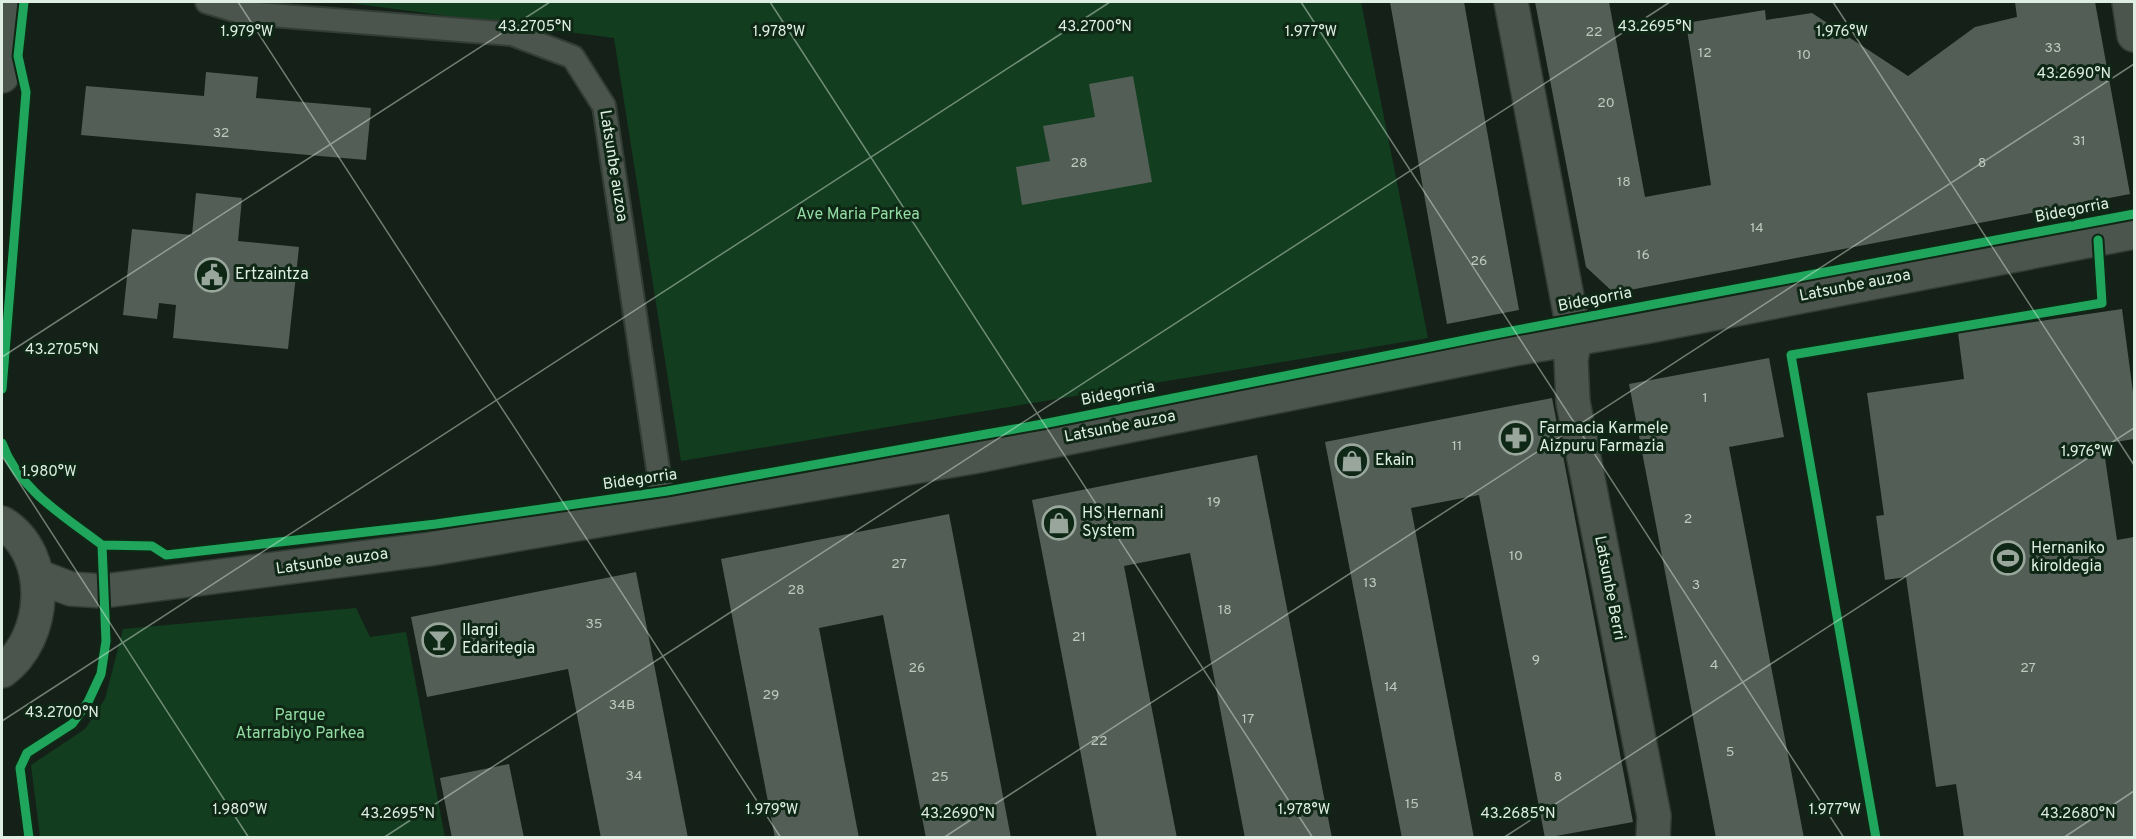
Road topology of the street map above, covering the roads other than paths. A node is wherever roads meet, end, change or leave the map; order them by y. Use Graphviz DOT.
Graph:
graph roads {
  1 [pos="6,2"];
  2 [pos="207,2"];
  3 [pos="1511,2"];
  4 [pos="2129,2"];
  5 [pos="2134,35"];
  6 [pos="2,66"];
  7 [pos="2134,232"];
  8 [pos="1575,339"];
  9 [pos="664,509"];
  10 [pos="2,523"];
  11 [pos="36,576"];
  12 [pos="2,671"];
  13 [pos="1653,837"];
  1 -- 6 [label="street"];
  2 -- 9 [label="lane, Latsunbe auzoa"];
  3 -- 8 [label="street"];
  4 -- 5 [label="street"];
  7 -- 8 [label="street, Latsunbe auzoa"];
  8 -- 9 [label="street, Latsunbe auzoa"];
  8 -- 13 [label="street, Latsunbe Berri"];
  9 -- 11 [label="street, Latsunbe auzoa"];
  10 -- 11 [label="street"];
  11 -- 12 [label="street"];
}
